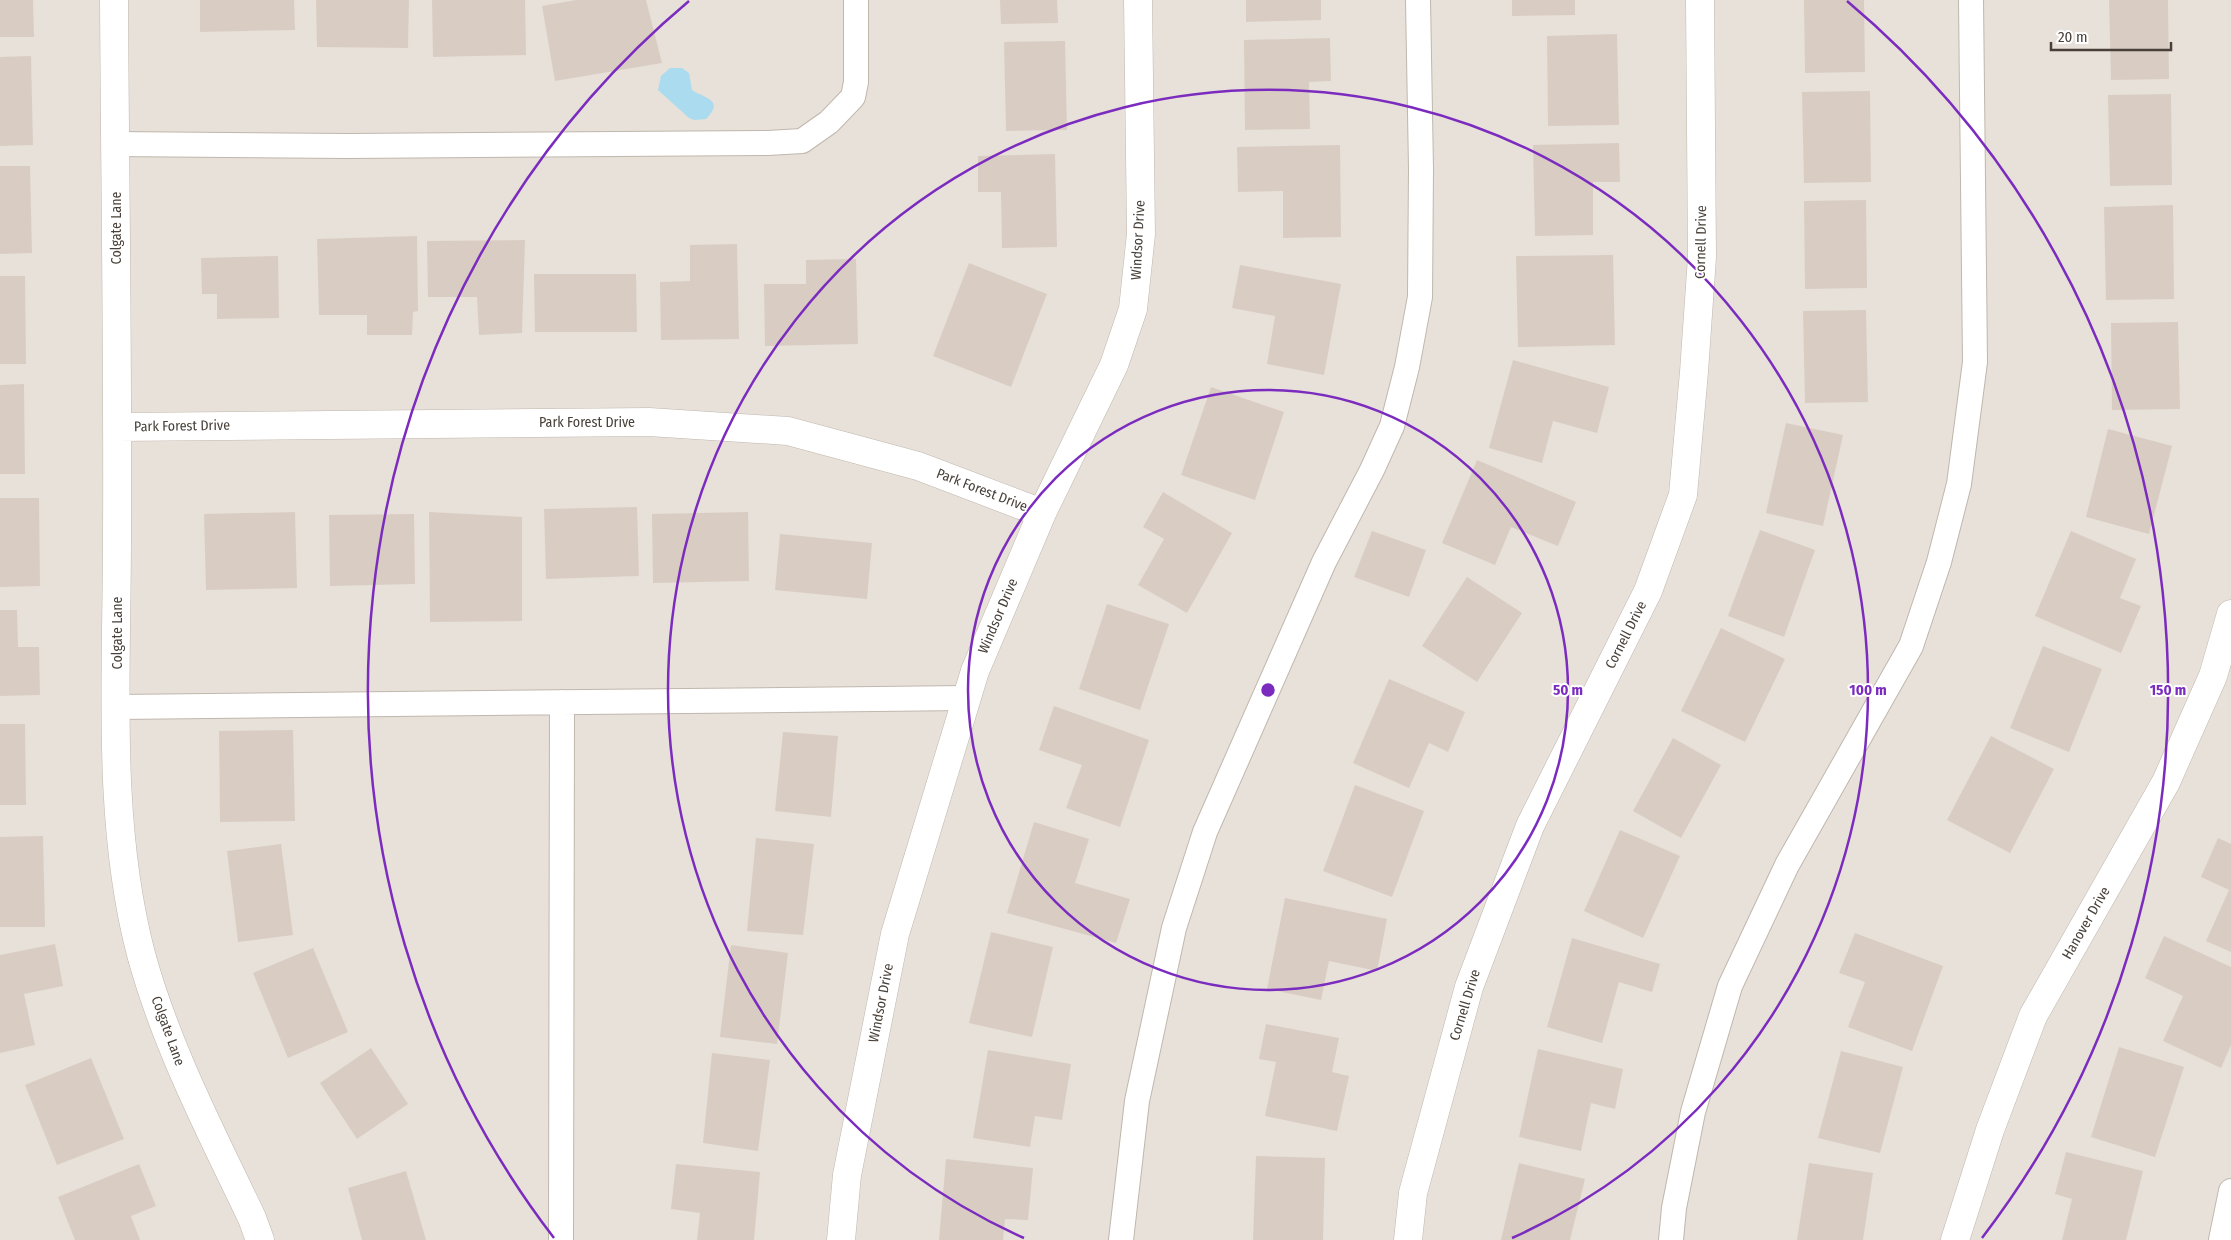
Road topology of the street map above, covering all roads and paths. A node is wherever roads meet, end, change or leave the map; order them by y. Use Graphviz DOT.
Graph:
graph roads {
  1 [pos="114,0"];
  2 [pos="856,0"];
  3 [pos="1138,0"];
  4 [pos="1418,0"];
  5 [pos="1700,0"];
  6 [pos="1971,0"];
  7 [pos="115,144"];
  8 [pos="118,427"];
  9 [pos="1042,513"];
  10 [pos="2231,614"];
  11 [pos="966,698"];
  12 [pos="562,702"];
  13 [pos="117,707"];
  14 [pos="2231,1191"];
  15 [pos="260,1240"];
  16 [pos="561,1240"];
  17 [pos="841,1240"];
  18 [pos="1121,1240"];
  19 [pos="1408,1240"];
  20 [pos="1671,1240"];
  21 [pos="1955,1240"];
  22 [pos="2221,1240"];
  1 -- 7 [label="street, Colgate Lane"];
  2 -- 7 [label="lane"];
  3 -- 9 [label="street, Windsor Drive"];
  4 -- 18 [label="lane"];
  5 -- 19 [label="street, Cornell Drive"];
  6 -- 20 [label="lane"];
  7 -- 8 [label="street, Colgate Lane"];
  8 -- 9 [label="street, Park Forest Drive"];
  8 -- 13 [label="street, Colgate Lane"];
  9 -- 11 [label="street, Windsor Drive"];
  10 -- 21 [label="street, Hanover Drive"];
  11 -- 12 [label="lane"];
  11 -- 17 [label="street, Windsor Drive"];
  12 -- 13 [label="lane"];
  12 -- 16 [label="lane"];
  13 -- 15 [label="street, Colgate Lane"];
  14 -- 22 [label="lane"];
}
